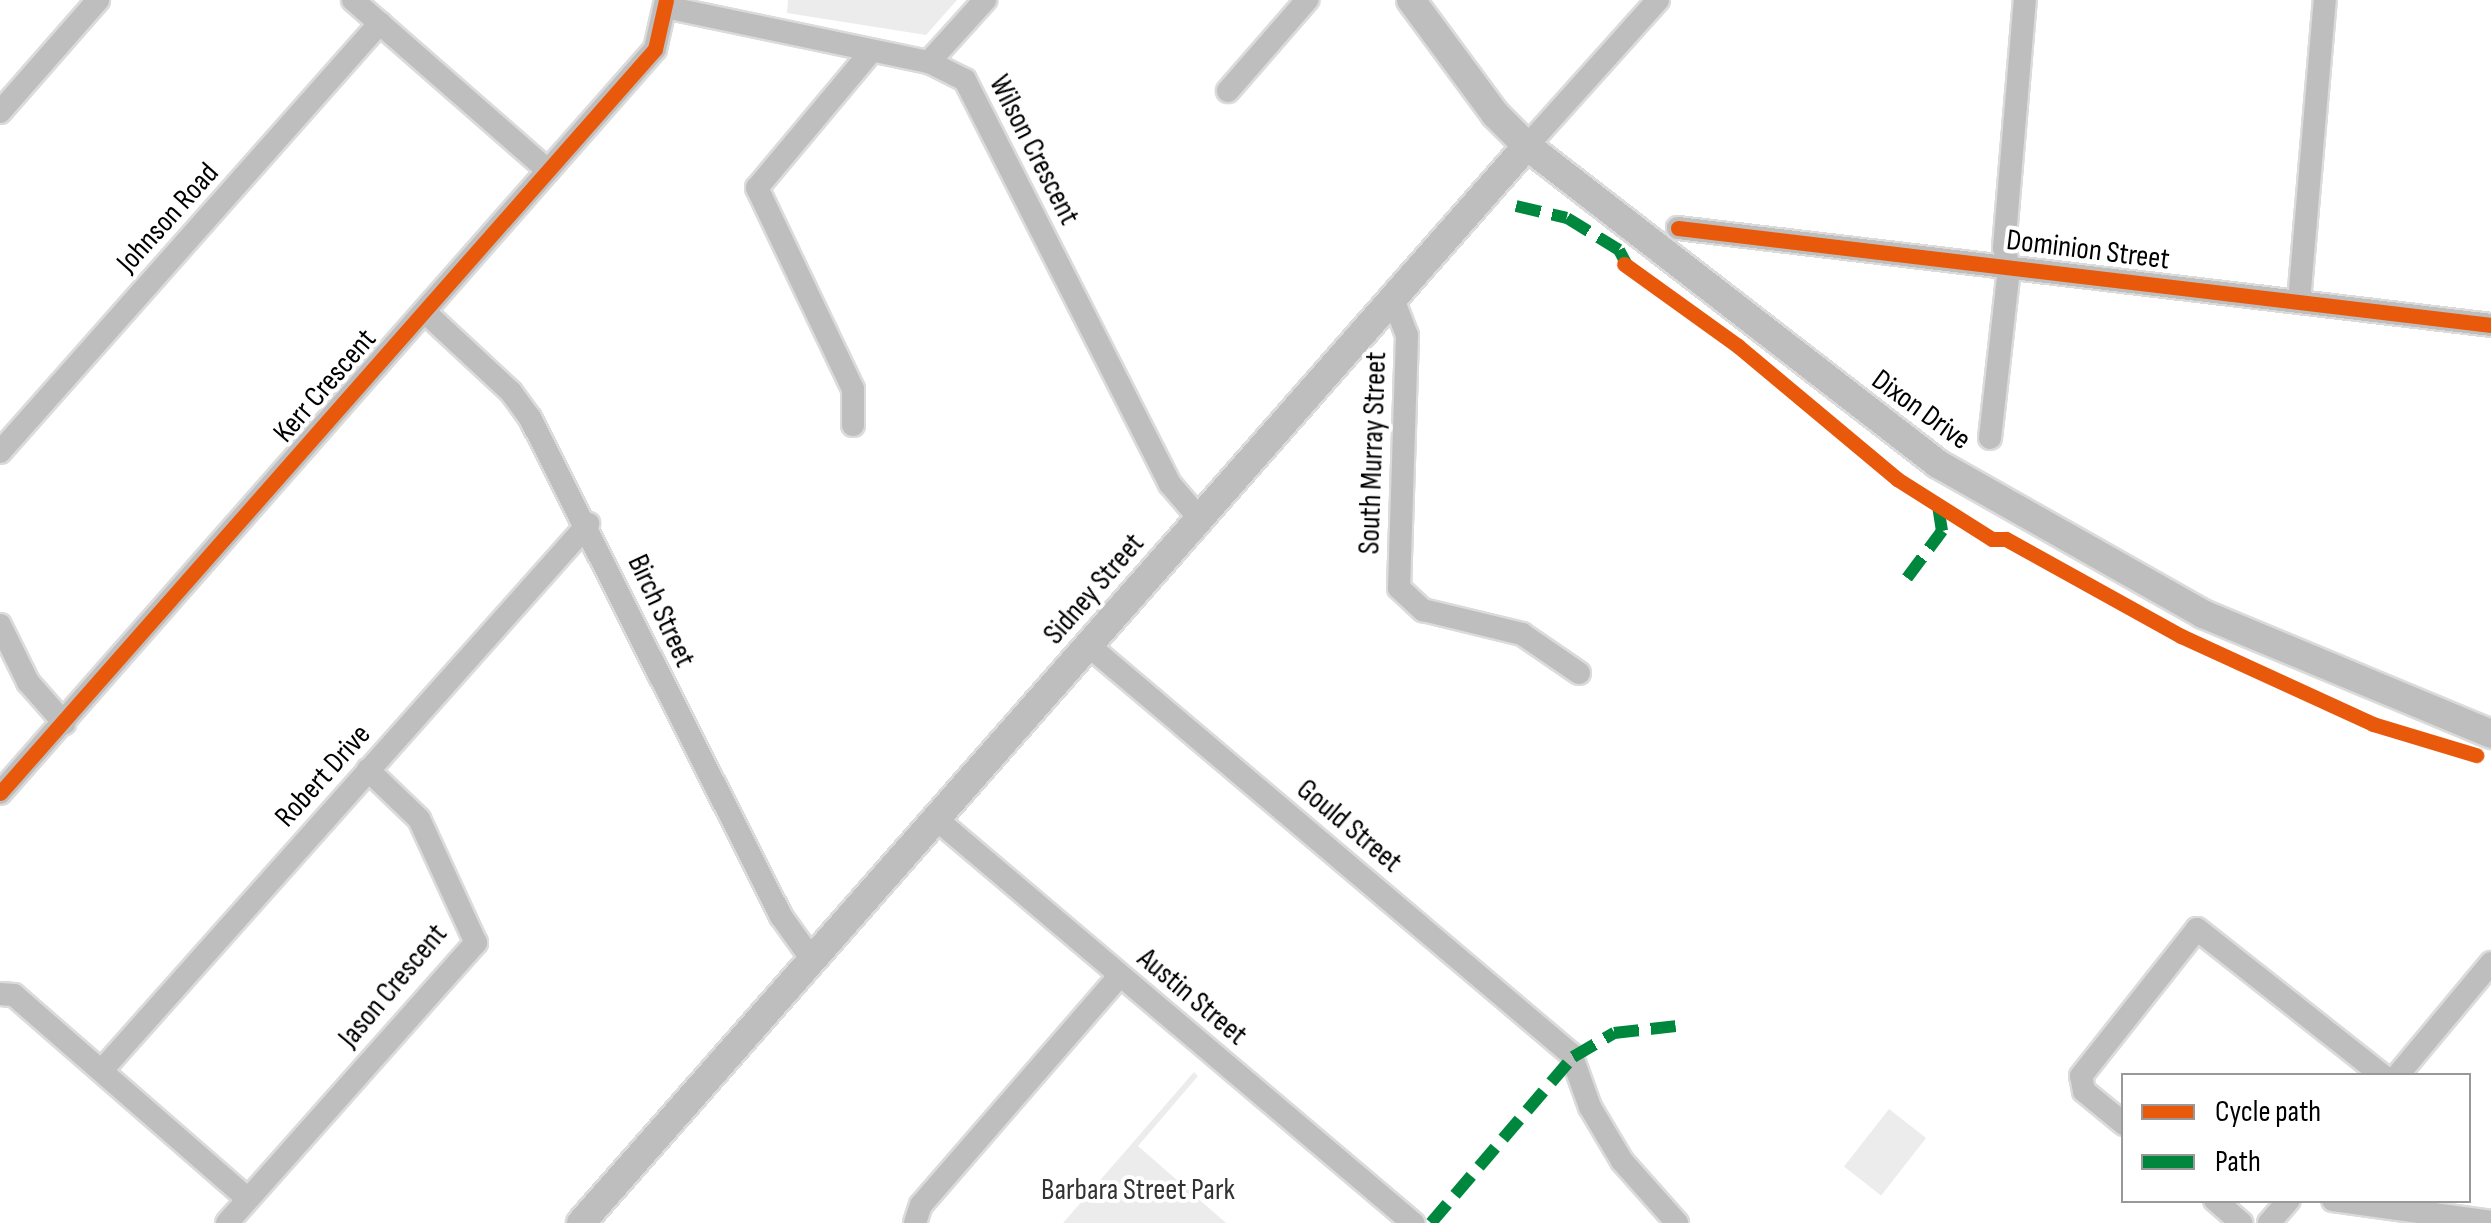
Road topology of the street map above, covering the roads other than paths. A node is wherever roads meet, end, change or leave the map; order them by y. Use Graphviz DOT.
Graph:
graph roads {
  1 [pos="98,0"];
  2 [pos="354,0"];
  3 [pos="985,0"];
  4 [pos="1307,0"];
  5 [pos="1411,0"];
  6 [pos="1658,0"];
  7 [pos="2025,0"];
  8 [pos="2325,0"];
  9 [pos="666,4"];
  10 [pos="380,23"];
  11 [pos="870,54"];
  12 [pos="929,62"];
  13 [pos="1228,91"];
  14 [pos="0,112"];
  15 [pos="1528,146"];
  16 [pos="548,171"];
  17 [pos="1678,228"];
  18 [pos="2009,268"];
  19 [pos="1392,298"];
  20 [pos="2299,301"];
  21 [pos="426,313"];
  22 [pos="2491,325"];
  23 [pos="853,425"];
  24 [pos="1990,438"];
  25 [pos="0,452"];
  26 [pos="1199,518"];
  27 [pos="588,524"];
  28 [pos="0,625"];
  29 [pos="1088,644"];
  30 [pos="1579,673"];
  31 [pos="64,724"];
  32 [pos="2491,734"];
  33 [pos="368,770"];
  34 [pos="0,793"];
  35 [pos="935,818"];
  36 [pos="811,958"];
  37 [pos="2491,963"];
  38 [pos="1120,975"];
  39 [pos="0,994"];
  40 [pos="103,1069"];
  41 [pos="2379,1073"];
  42 [pos="2399,1073"];
  43 [pos="2121,1121"];
  44 [pos="248,1199"];
  45 [pos="2219,1203"];
  46 [pos="2286,1203"];
  47 [pos="2355,1203"];
  48 [pos="1412,1222"];
  49 [pos="2491,1222"];
  50 [pos="227,1223"];
  51 [pos="580,1223"];
  52 [pos="915,1223"];
  53 [pos="1677,1223"];
  54 [pos="2242,1223"];
  55 [pos="2269,1223"];
  1 -- 14 [label="street"];
  2 -- 10 [label="street"];
  3 -- 12 [label="street"];
  4 -- 13 [label="street"];
  5 -- 15 [label="main road, Dixon Drive"];
  6 -- 15 [label="street, Sidney Street"];
  7 -- 18 [label="street"];
  8 -- 20 [label="street"];
  9 -- 11 [label="street, Wilson Crescent"];
  9 -- 16 [label="street, Kerr Crescent"];
  10 -- 16 [label="street"];
  10 -- 25 [label="street, Johnson Road"];
  11 -- 12 [label="street, Wilson Crescent"];
  11 -- 23 [label="street"];
  12 -- 26 [label="street, Wilson Crescent"];
  15 -- 19 [label="main road, Sidney Street"];
  15 -- 32 [label="main road, Dixon Drive"];
  16 -- 21 [label="street, Kerr Crescent"];
  17 -- 18 [label="street, Dominion Street"];
  18 -- 20 [label="street, Dominion Street"];
  18 -- 24 [label="street"];
  19 -- 26 [label="main road, Sidney Street"];
  19 -- 30 [label="street, South Murray Street"];
  20 -- 22 [label="street, Dominion Street"];
  21 -- 27 [label="street, Birch Street"];
  21 -- 31 [label="street, Kerr Crescent"];
  26 -- 29 [label="main road, Sidney Street"];
  27 -- 33 [label="street, Robert Drive"];
  27 -- 36 [label="street, Birch Street"];
  28 -- 31 [label="street"];
  29 -- 35 [label="main road, Sidney Street"];
  29 -- 53 [label="street, Gould Street"];
  31 -- 34 [label="street, Kerr Crescent"];
  33 -- 40 [label="street, Robert Drive"];
  33 -- 44 [label="street, Jason Crescent"];
  35 -- 36 [label="main road, Sidney Street"];
  35 -- 38 [label="street, Austin Street"];
  36 -- 51 [label="main road, Sidney Street"];
  37 -- 42 [label="street"];
  38 -- 48 [label="street, Austin Street"];
  38 -- 52 [label="street"];
  39 -- 40 [label="street"];
  40 -- 44 [label="street"];
  41 -- 43 [label="street"];
  44 -- 50 [label="street, Jason Crescent"];
  45 -- 54 [label="street"];
  46 -- 55 [label="street"];
  47 -- 49 [label="street"];
}
